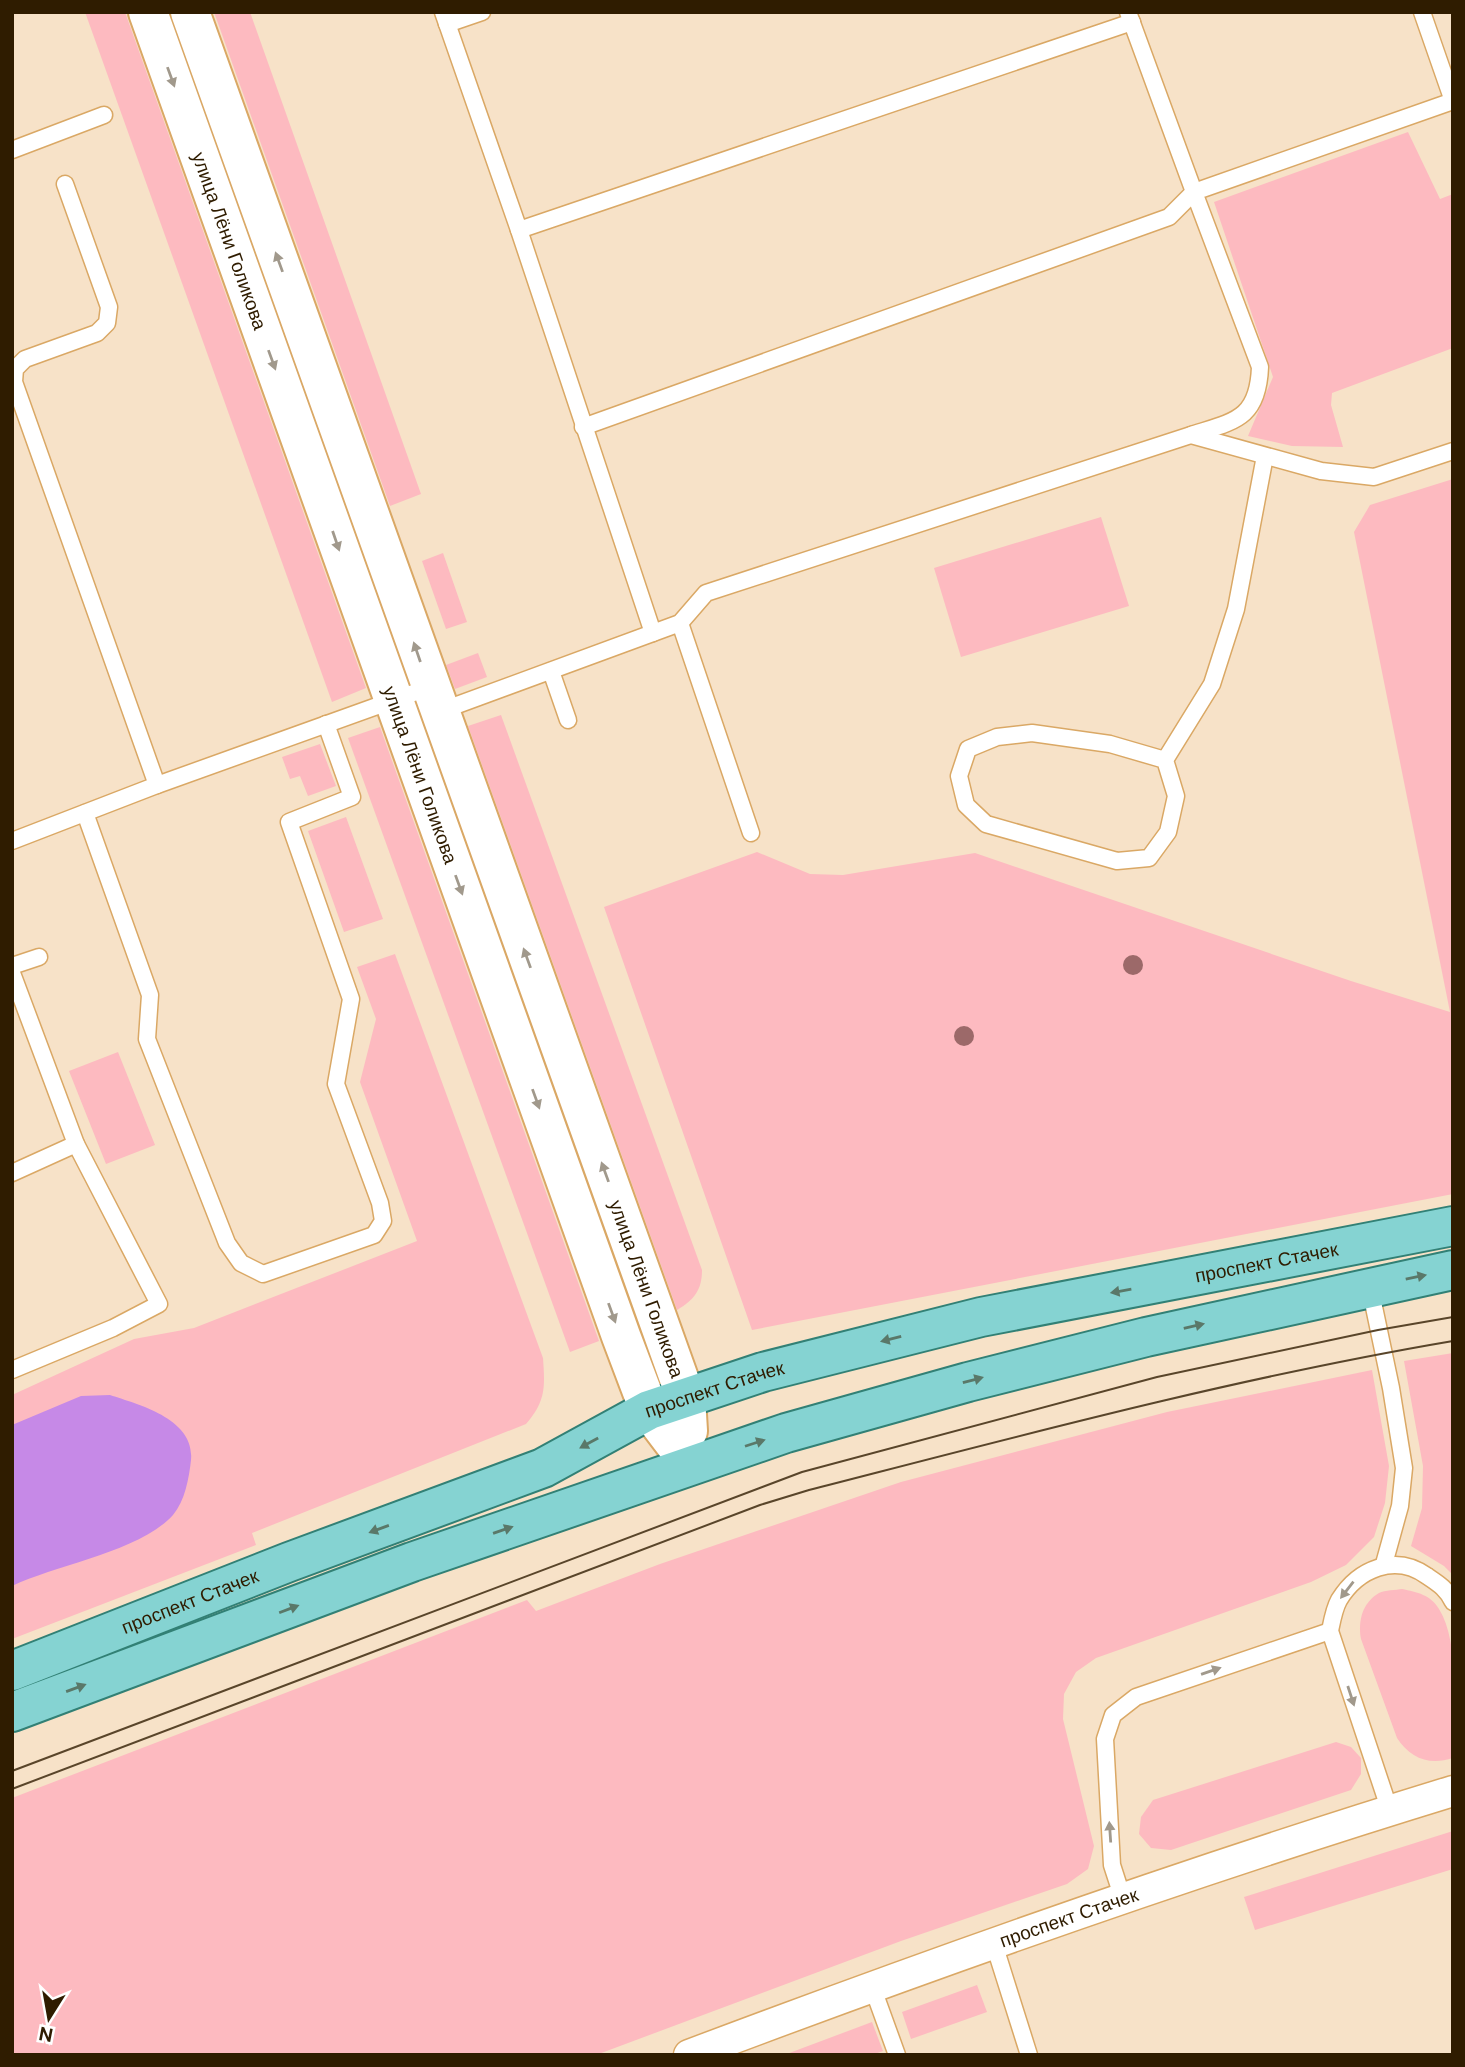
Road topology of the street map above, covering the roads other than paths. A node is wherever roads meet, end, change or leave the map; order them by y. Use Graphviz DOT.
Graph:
graph roads {
  1 [pos="148,12"];
  2 [pos="190,12"];
  3 [pos="482,12"];
  4 [pos="1422,12"];
  5 [pos="1130,17"];
  6 [pos="445,18"];
  7 [pos="1453,101"];
  8 [pos="104,115"];
  9 [pos="12,150"];
  10 [pos="65,184"];
  11 [pos="1194,192"];
  12 [pos="519,230"];
  13 [pos="583,427"];
  14 [pos="1191,435"];
  15 [pos="1453,451"];
  16 [pos="1265,456"];
  17 [pos="680,623"];
  18 [pos="653,633"];
  19 [pos="551,671"];
  20 [pos="417,710"];
  21 [pos="568,720"];
  22 [pos="326,724"];
  23 [pos="1165,760"];
  24 [pos="157,785"];
  25 [pos="85,813"];
  26 [pos="751,833"];
  27 [pos="12,841"];
  28 [pos="39,957"];
  29 [pos="12,966"];
  30 [pos="12,973"];
  31 [pos="76,1144"];
  32 [pos="12,1173"];
  33 [pos="1453,1226"];
  34 [pos="1453,1270"];
  35 [pos="1369,1287"];
  36 [pos="12,1370"];
  37 [pos="686,1398"];
  38 [pos="649,1410"];
  39 [pos="690,1464"];
  40 [pos="1384,1564"];
  41 [pos="1453,1602"];
  42 [pos="1330,1631"];
  43 [pos="12,1671"];
  44 [pos="12,1712"];
  45 [pos="1453,1791"];
  46 [pos="1390,1811"];
  47 [pos="1124,1899"];
  48 [pos="994,1944"];
  49 [pos="872,1986"];
  50 [pos="690,2055"];
  51 [pos="897,2055"];
  52 [pos="1029,2055"];
  1 -- 20 [label="street, улица Лёни Голикова, one-way"];
  20 -- 2 [label="street, улица Лёни Голикова, one-way"];
  3 -- 6 [label="lane"];
  4 -- 7 [label="lane"];
  5 -- 11 [label="lane"];
  5 -- 12 [label="lane"];
  6 -- 12 [label="lane"];
  7 -- 11 [label="lane"];
  8 -- 9 [label="lane"];
  10 -- 24 [label="lane"];
  11 -- 13 [label="lane"];
  11 -- 14 [label="lane"];
  12 -- 13 [label="lane"];
  13 -- 18 [label="lane"];
  14 -- 16 [label="lane"];
  14 -- 17 [label="lane"];
  15 -- 16 [label="lane"];
  16 -- 23 [label="lane"];
  17 -- 18 [label="lane"];
  17 -- 26 [label="lane"];
  18 -- 19 [label="lane"];
  19 -- 20 [label="lane"];
  19 -- 21 [label="lane"];
  20 -- 22 [label="lane"];
  37 -- 20 [label="street, улица Лёни Голикова, one-way"];
  20 -- 38 [label="street, улица Лёни Голикова, one-way"];
  22 -- 24 [label="lane"];
  22 -- 25 [label="lane"];
  23 -- 23 [label="lane"];
  24 -- 25 [label="lane"];
  25 -- 27 [label="lane"];
  28 -- 29 [label="lane"];
  30 -- 31 [label="lane"];
  31 -- 32 [label="lane"];
  31 -- 36 [label="lane"];
  33 -- 37 [label="main road, проспект Стачек, one-way"];
  35 -- 34 [label="main road, one-way"];
  39 -- 35 [label="main road, one-way"];
  35 -- 40 [label="lane"];
  37 -- 38 [label="main road, проспект Стачек"];
  37 -- 39 [label="street, улица Лёни Голикова"];
  38 -- 39 [label="street, улица Лёни Голикова"];
  38 -- 43 [label="main road, проспект Стачек, one-way"];
  44 -- 39 [label="main road, one-way"];
  40 -- 41 [label="lane"];
  40 -- 42 [label="lane, one-way"];
  42 -- 46 [label="lane, one-way"];
  47 -- 42 [label="lane, one-way"];
  45 -- 46 [label="street, проспект Стачек"];
  46 -- 47 [label="street, проспект Стачек"];
  47 -- 48 [label="street, проспект Стачек"];
  48 -- 49 [label="street, проспект Стачек"];
  48 -- 52 [label="lane"];
  49 -- 50 [label="street, проспект Стачек"];
  49 -- 51 [label="lane"];
}
